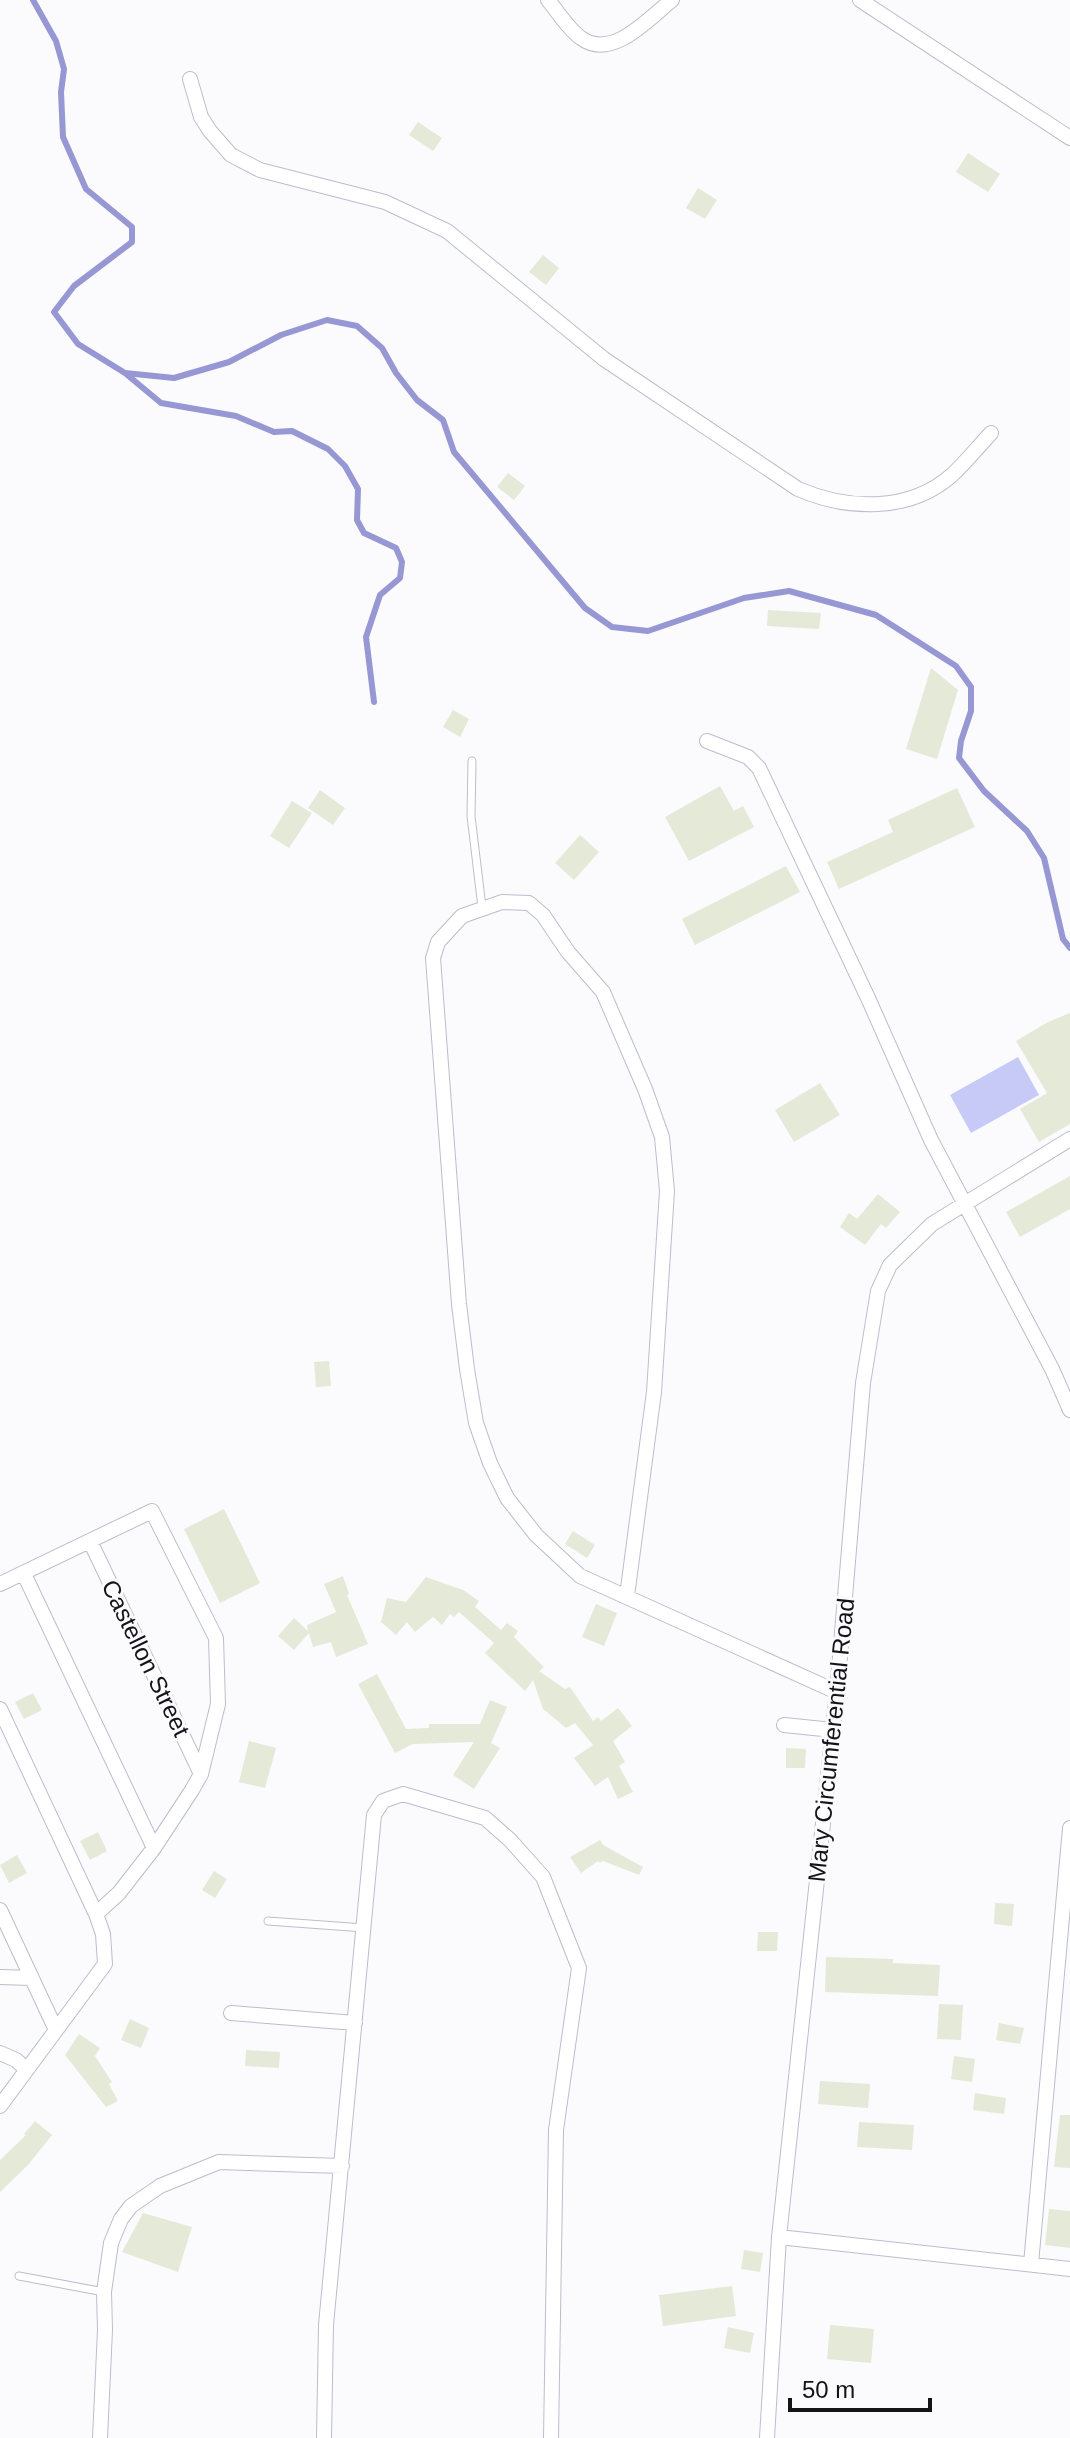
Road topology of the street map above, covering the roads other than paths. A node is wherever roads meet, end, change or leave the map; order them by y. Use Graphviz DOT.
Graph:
graph roads {
  1 [pos="548,0"];
  2 [pos="672,0"];
  3 [pos="860,0"];
  4 [pos="190,79"];
  5 [pos="1070,138"];
  6 [pos="991,433"];
  7 [pos="707,741"];
  8 [pos="472,761"];
  9 [pos="482,907"];
  10 [pos="1070,1139"];
  11 [pos="964,1202"];
  12 [pos="1070,1410"];
  13 [pos="90,1541"];
  14 [pos="24,1574"];
  15 [pos="0,1584"];
  16 [pos="627,1596"];
  17 [pos="837,1692"];
  18 [pos="0,1709"];
  19 [pos="784,1725"];
  20 [pos="833,1730"];
  21 [pos="201,1774"];
  22 [pos="1070,1828"];
  23 [pos="154,1848"];
  24 [pos="0,1910"];
  25 [pos="96,1914"];
  26 [pos="268,1921"];
  27 [pos="364,1928"];
  28 [pos="0,1977"];
  29 [pos="31,1978"];
  30 [pos="231,2013"];
  31 [pos="355,2023"];
  32 [pos="56,2030"];
  33 [pos="0,2053"];
  34 [pos="26,2069"];
  35 [pos="0,2106"];
  36 [pos="342,2166"];
  37 [pos="779,2237"];
  38 [pos="1031,2264"];
  39 [pos="1070,2269"];
  40 [pos="19,2276"];
  41 [pos="104,2292"];
  42 [pos="100,2438"];
  43 [pos="324,2438"];
  44 [pos="551,2438"];
  45 [pos="767,2438"];
  1 -- 2 [label="street"];
  3 -- 5 [label="street"];
  4 -- 6 [label="street"];
  7 -- 11 [label="street"];
  8 -- 9 [label="lane"];
  9 -- 16 [label="street"];
  9 -- 16 [label="street"];
  10 -- 11 [label="street, Mary Circumferential Road"];
  11 -- 12 [label="street"];
  11 -- 17 [label="street, Mary Circumferential Road"];
  13 -- 14 [label="street"];
  13 -- 21 [label="street, Castellon Street"];
  13 -- 21 [label="street"];
  14 -- 15 [label="street"];
  14 -- 23 [label="street"];
  16 -- 17 [label="street"];
  17 -- 20 [label="street, Mary Circumferential Road"];
  18 -- 25 [label="street"];
  19 -- 20 [label="street"];
  20 -- 37 [label="street, Mary Circumferential Road"];
  21 -- 23 [label="street"];
  22 -- 38 [label="street"];
  23 -- 25 [label="street"];
  24 -- 29 [label="street"];
  25 -- 32 [label="street"];
  26 -- 27 [label="lane"];
  27 -- 31 [label="street"];
  27 -- 44 [label="street"];
  28 -- 29 [label="street"];
  29 -- 32 [label="street"];
  30 -- 31 [label="street"];
  31 -- 36 [label="street"];
  32 -- 34 [label="street"];
  33 -- 34 [label="street"];
  34 -- 35 [label="street"];
  36 -- 41 [label="street"];
  36 -- 43 [label="street"];
  37 -- 38 [label="street"];
  37 -- 45 [label="street, Mary Circumferential Road"];
  38 -- 39 [label="street"];
  40 -- 41 [label="lane"];
  41 -- 42 [label="street"];
}
